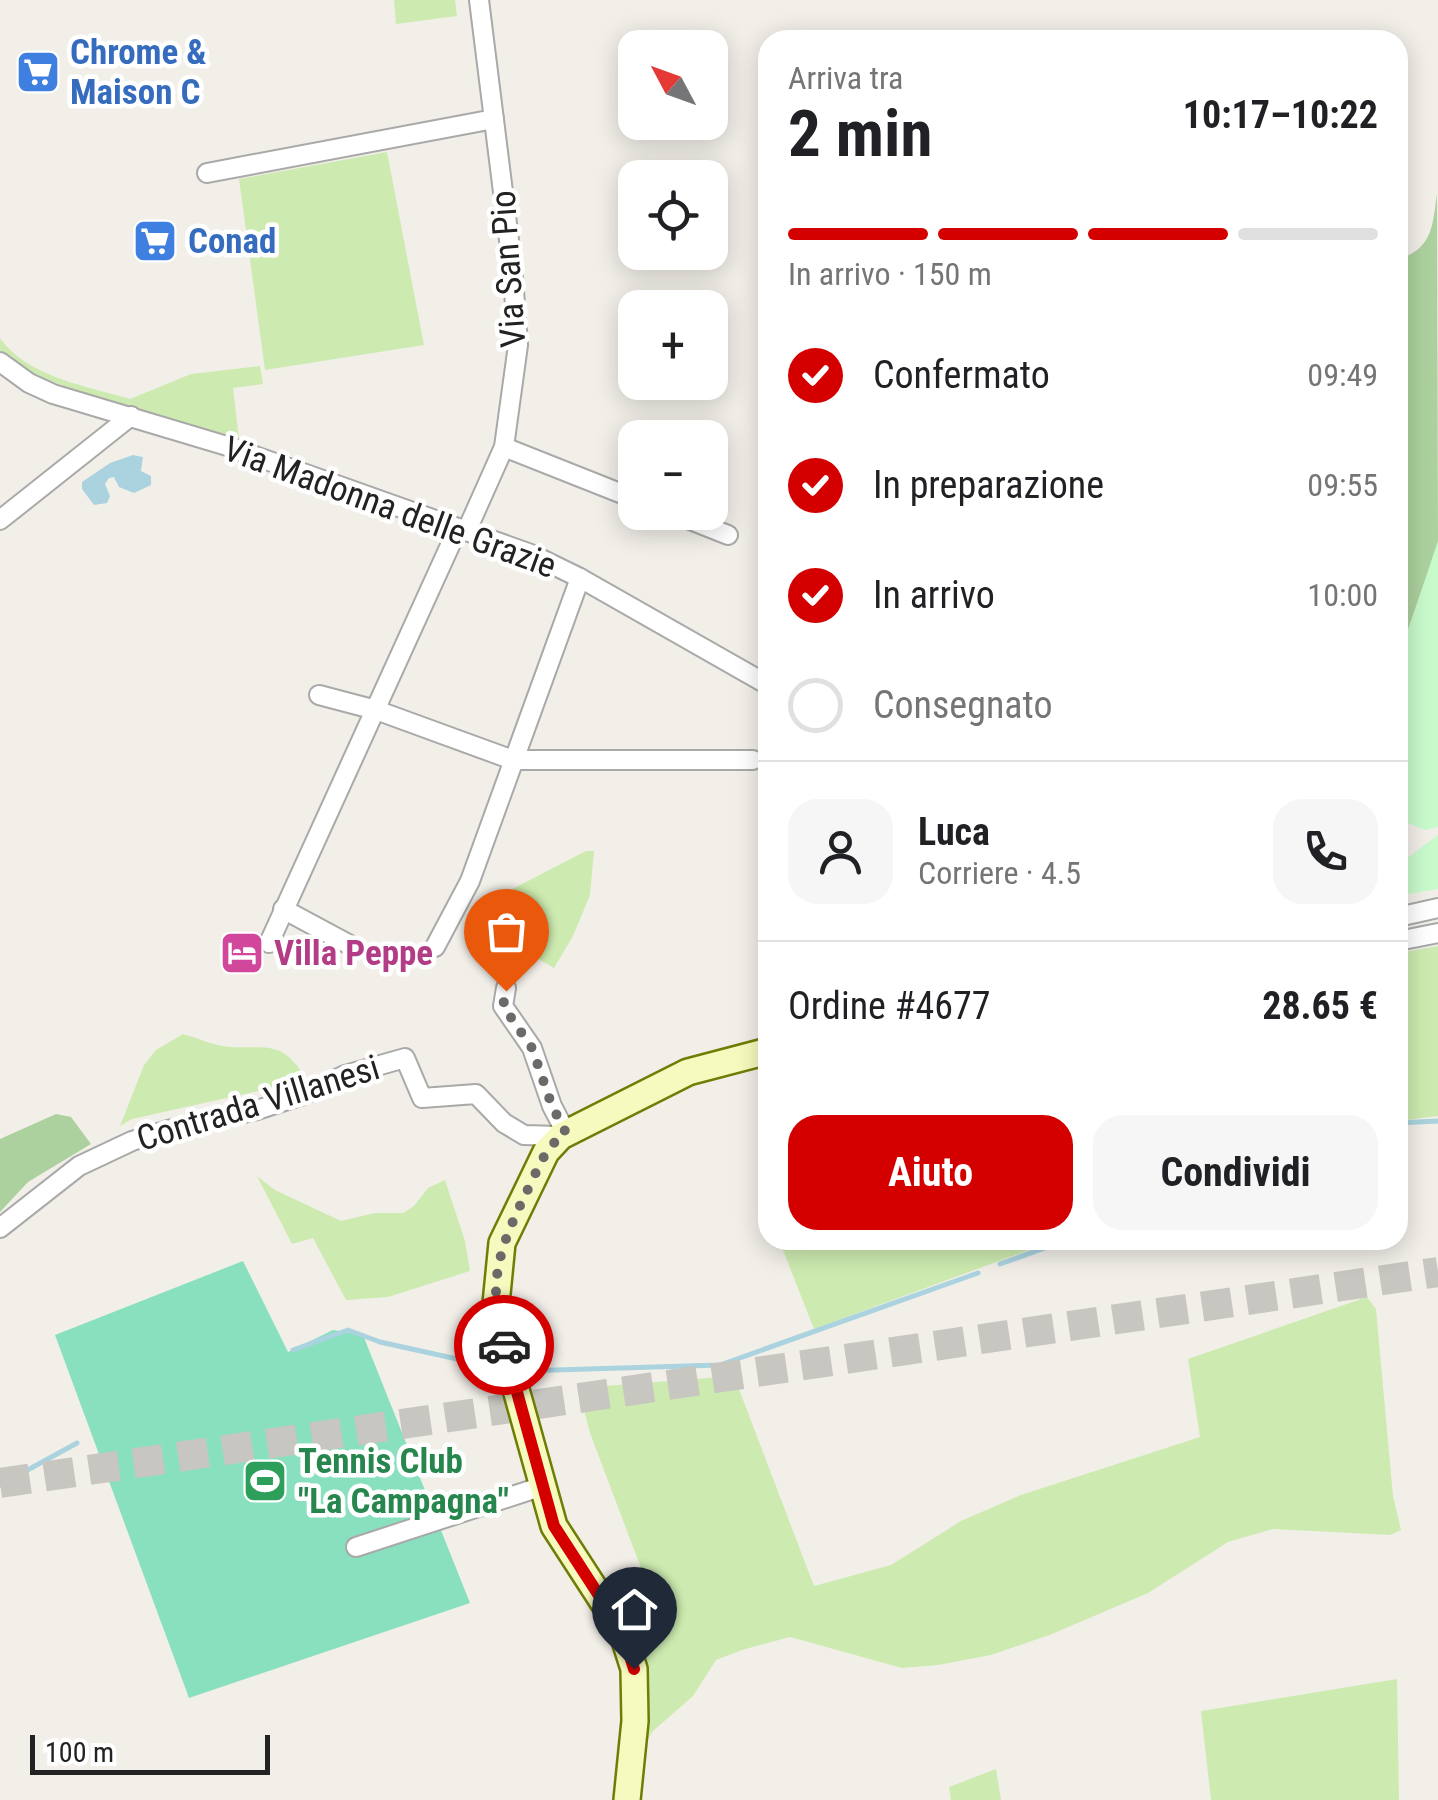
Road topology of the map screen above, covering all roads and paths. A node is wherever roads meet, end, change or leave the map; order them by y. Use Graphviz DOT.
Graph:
graph roads {
  1 [pos="479,0"];
  2 [pos="494,120"];
  3 [pos="208,172"];
  4 [pos="0,362"];
  5 [pos="131,416"];
  6 [pos="504,447"];
  7 [pos="618,492"];
  8 [pos="0,520"];
  9 [pos="462,529"];
  10 [pos="715,530"];
  11 [pos="728,535"];
  12 [pos="580,578"];
  13 [pos="758,679"];
  14 [pos="319,695"];
  15 [pos="376,710"];
  16 [pos="512,760"];
  17 [pos="753,760"];
  18 [pos="1438,908"];
  19 [pos="283,909"];
  20 [pos="1408,915"];
  21 [pos="1438,933"];
  22 [pos="1408,939"];
  23 [pos="269,943"];
  24 [pos="350,945"];
  25 [pos="435,947"];
  26 [pos="506,988"];
  27 [pos="758,1053"];
  28 [pos="563,1134"];
  29 [pos="0,1228"];
  30 [pos="543,1486"];
  31 [pos="356,1547"];
  32 [pos="627,1800"];
  1 -- 2 [label="street, Via San Pio"];
  2 -- 3 [label="street"];
  2 -- 6 [label="street, Via San Pio"];
  4 -- 5 [label="street, Via Madonna delle Grazie"];
  5 -- 8 [label="street"];
  5 -- 9 [label="street, Via Madonna delle Grazie"];
  6 -- 7 [label="street"];
  6 -- 9 [label="street, Via San Pio"];
  9 -- 12 [label="street, Via Madonna delle Grazie"];
  9 -- 15 [label="street"];
  10 -- 11 [label="street"];
  12 -- 13 [label="street, Via Madonna delle Grazie"];
  12 -- 16 [label="street"];
  14 -- 15 [label="street"];
  15 -- 16 [label="street"];
  15 -- 19 [label="street"];
  16 -- 17 [label="street"];
  16 -- 25 [label="street"];
  18 -- 20 [label="street"];
  19 -- 23 [label="street"];
  19 -- 24 [label="street"];
  21 -- 22 [label="street"];
  26 -- 28 [label="street"];
  27 -- 28 [label="street"];
  28 -- 29 [label="street, Contrada Villanesi"];
  28 -- 30 [label="street"];
  30 -- 31 [label="street"];
  30 -- 32 [label="street"];
}
